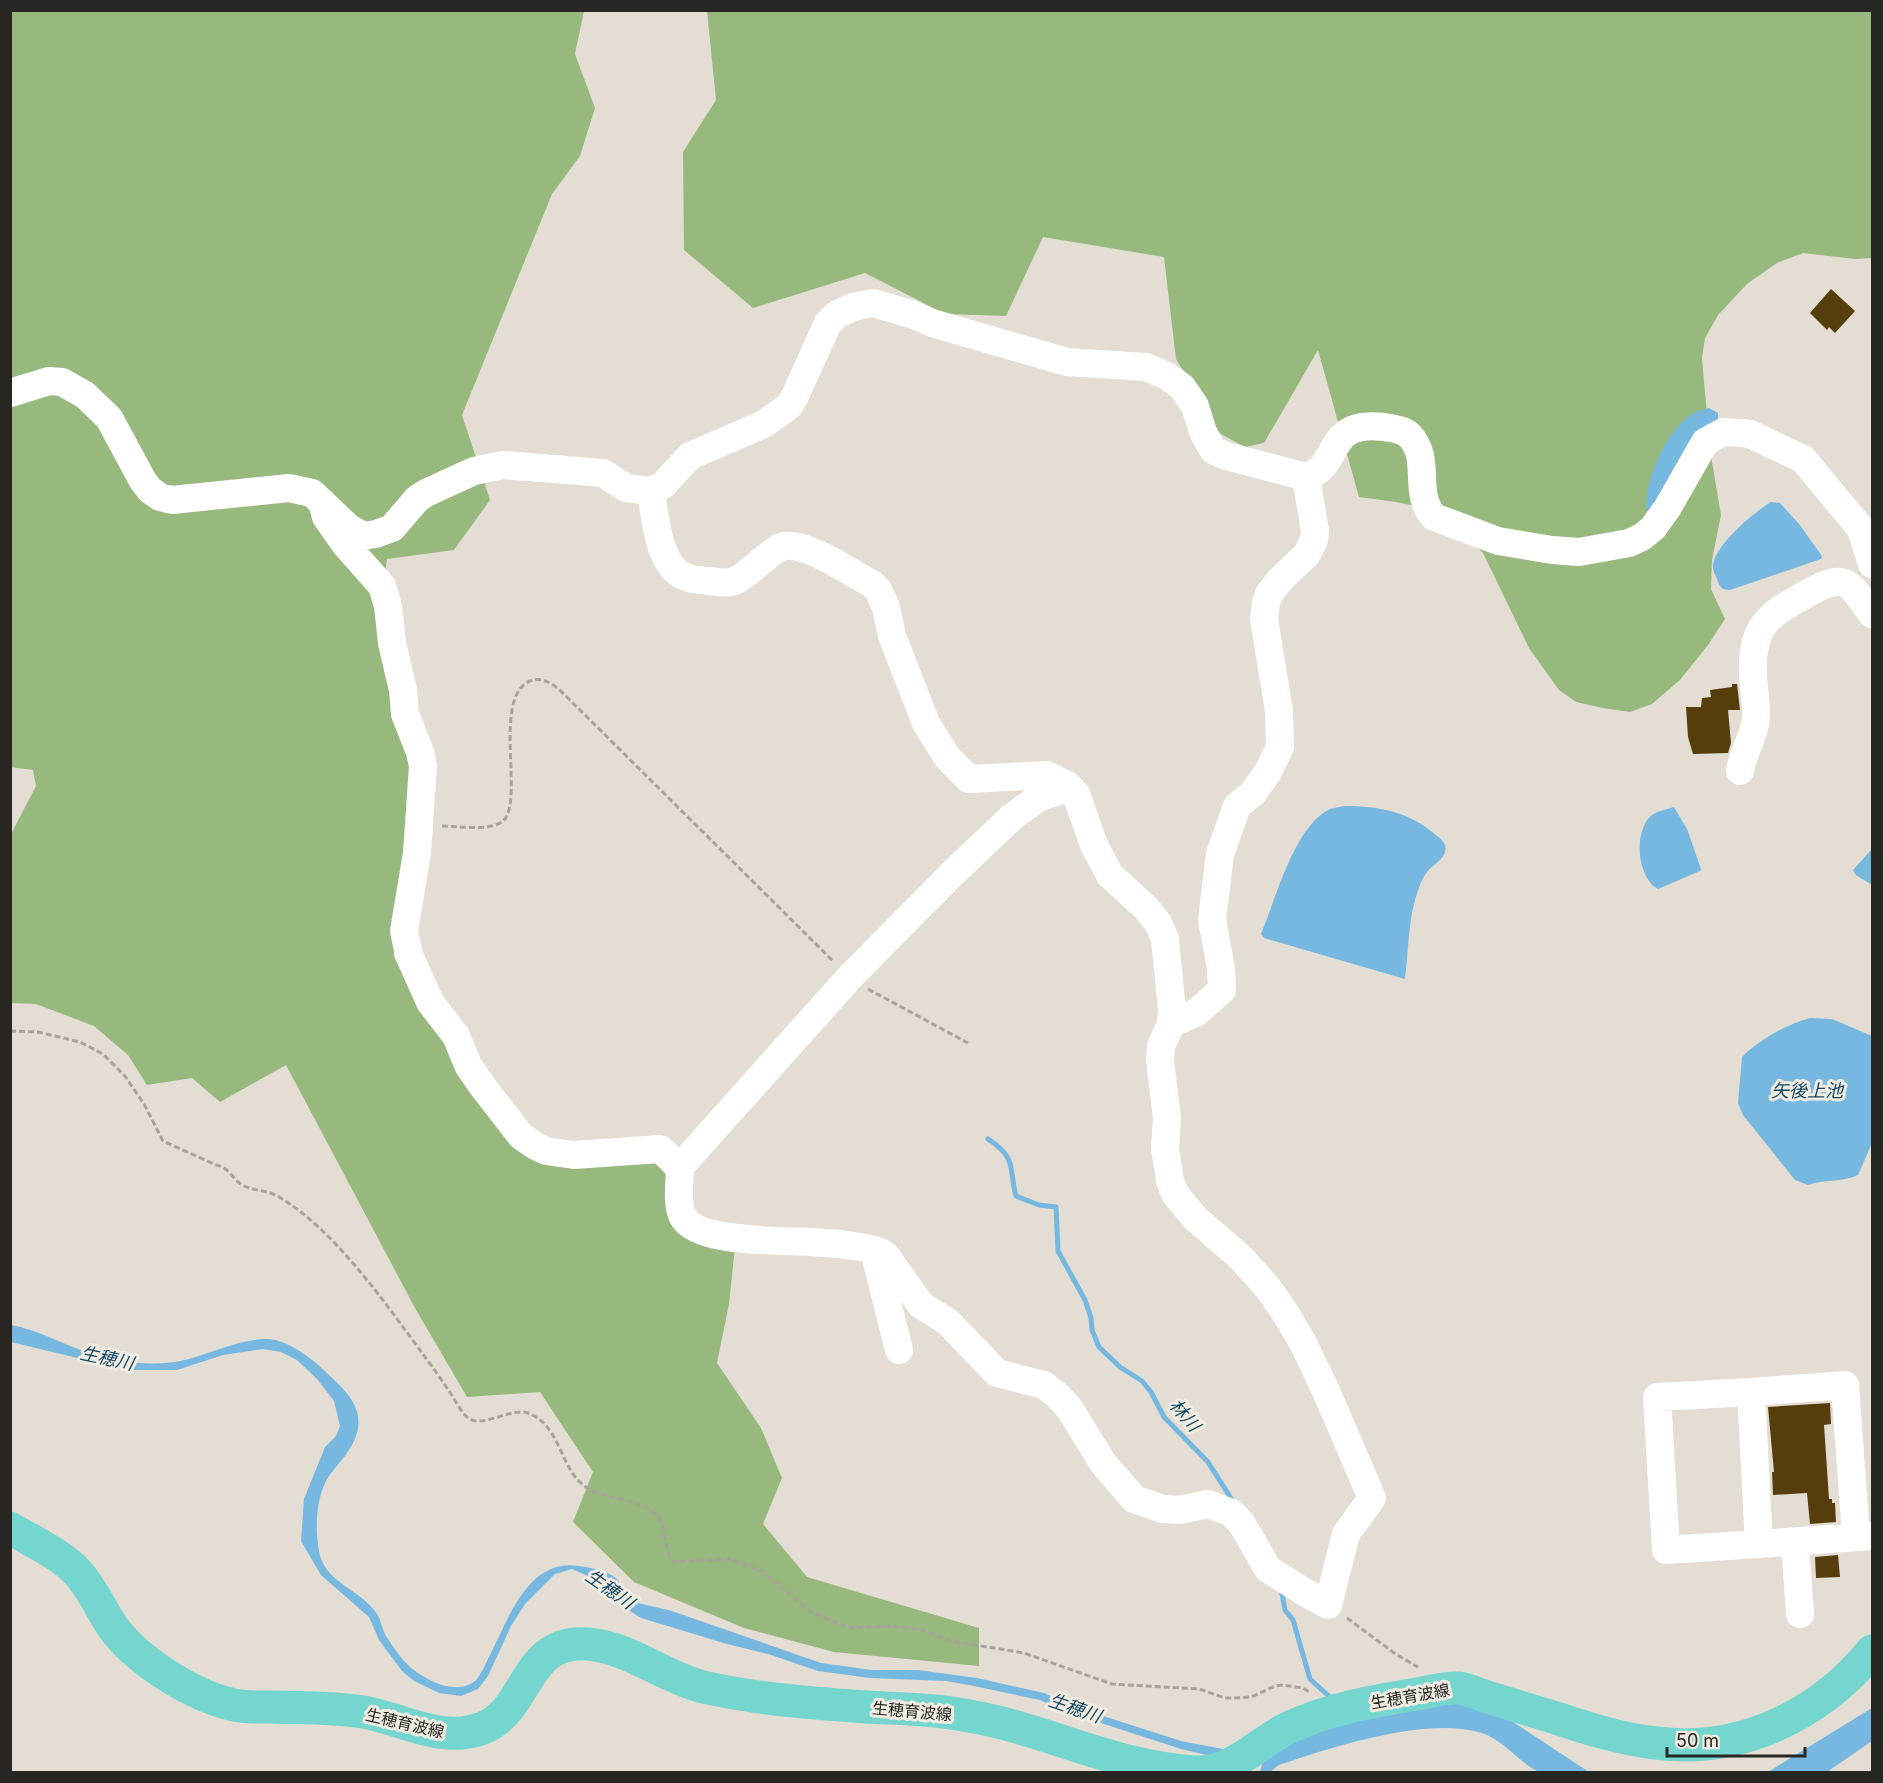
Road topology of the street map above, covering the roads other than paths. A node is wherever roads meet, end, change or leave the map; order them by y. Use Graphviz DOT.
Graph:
graph roads {
  1 [pos="10,393"];
  2 [pos="1305,477"];
  3 [pos="651,491"];
  4 [pos="322,502"];
  5 [pos="1867,528"];
  6 [pos="1872,564"];
  7 [pos="1872,614"];
  8 [pos="1740,771"];
  9 [pos="1073,791"];
  10 [pos="1170,1024"];
  11 [pos="680,1167"];
  12 [pos="874,1250"];
  13 [pos="899,1350"];
  14 [pos="1751,1392"];
  15 [pos="10,1528"];
  16 [pos="1864,1537"];
  17 [pos="1795,1542"];
  18 [pos="1759,1544"];
  19 [pos="1800,1614"];
  20 [pos="1872,1651"];
  21 [pos="1147,1769"];
  1 -- 4 [label="street"];
  2 -- 3 [label="street"];
  2 -- 5 [label="street"];
  2 -- 10 [label="street"];
  3 -- 4 [label="street"];
  3 -- 9 [label="street"];
  4 -- 11 [label="street"];
  5 -- 6 [label="street"];
  7 -- 8 [label="street"];
  9 -- 10 [label="street"];
  9 -- 11 [label="street"];
  10 -- 12 [label="street"];
  11 -- 12 [label="street"];
  12 -- 13 [label="street"];
  14 -- 16 [label="street"];
  14 -- 18 [label="street"];
  14 -- 18 [label="street"];
  15 -- 21 [label="main road, 生穂育波線"];
  16 -- 17 [label="street"];
  17 -- 18 [label="street"];
  17 -- 19 [label="street"];
  20 -- 21 [label="main road, 生穂育波線"];
}
